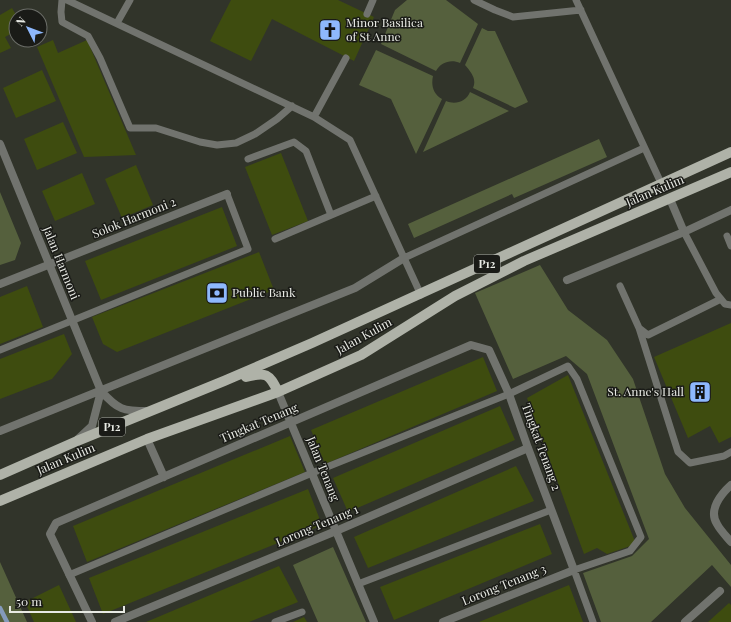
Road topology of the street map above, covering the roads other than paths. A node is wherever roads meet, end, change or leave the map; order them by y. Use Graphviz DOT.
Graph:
graph roads {
  1 [pos="62,0"];
  2 [pos="68,0"];
  3 [pos="130,0"];
  4 [pos="373,0"];
  5 [pos="474,0"];
  6 [pos="576,0"];
  7 [pos="580,10"];
  8 [pos="367,14"];
  9 [pos="117,23"];
  10 [pos="346,58"];
  11 [pos="292,106"];
  12 [pos="314,117"];
  13 [pos="0,144"];
  14 [pos="644,148"];
  15 [pos="731,152"];
  16 [pos="248,159"];
  17 [pos="731,172"];
  18 [pos="661,183"];
  19 [pos="227,194"];
  20 [pos="376,196"];
  21 [pos="670,199"];
  22 [pos="731,210"];
  23 [pos="331,215"];
  24 [pos="684,232"];
  25 [pos="727,236"];
  26 [pos="275,239"];
  27 [pos="731,246"];
  28 [pos="404,258"];
  29 [pos="49,265"];
  30 [pos="567,280"];
  31 [pos="0,284"];
  32 [pos="620,286"];
  33 [pos="421,295"];
  34 [pos="721,299"];
  35 [pos="731,305"];
  36 [pos="72,321"];
  37 [pos="639,328"];
  38 [pos="471,345"];
  39 [pos="0,350"];
  40 [pos="224,381"];
  41 [pos="101,391"];
  42 [pos="278,392"];
  43 [pos="509,394"];
  44 [pos="150,411"];
  45 [pos="291,423"];
  46 [pos="0,431"];
  47 [pos="147,439"];
  48 [pos="77,441"];
  49 [pos="528,448"];
  50 [pos="731,452"];
  51 [pos="312,473"];
  52 [pos="0,475"];
  53 [pos="164,477"];
  54 [pos="731,485"];
  55 [pos="0,501"];
  56 [pos="551,510"];
  57 [pos="336,531"];
  58 [pos="731,542"];
  59 [pos="574,570"];
  60 [pos="70,575"];
  61 [pos="358,584"];
  62 [pos="720,591"];
  63 [pos="302,612"];
  64 [pos="92,622"];
  65 [pos="115,622"];
  66 [pos="275,622"];
  67 [pos="374,622"];
  68 [pos="443,622"];
  69 [pos="593,622"];
  70 [pos="685,622"];
  1 -- 11 [label="lane"];
  2 -- 9 [label="lane"];
  3 -- 9 [label="lane"];
  4 -- 8 [label="lane"];
  5 -- 7 [label="lane"];
  6 -- 7 [label="lane"];
  7 -- 14 [label="lane"];
  9 -- 11 [label="lane"];
  10 -- 12 [label="lane"];
  11 -- 12 [label="lane"];
  12 -- 20 [label="lane"];
  13 -- 29 [label="street, Jalan Harmoni"];
  14 -- 18 [label="lane"];
  14 -- 28 [label="lane"];
  15 -- 18 [label="main road, Jalan Kulim / P12"];
  16 -- 23 [label="lane"];
  17 -- 21 [label="main road, Jalan Kulim"];
  18 -- 33 [label="main road, Jalan Kulim / P12"];
  19 -- 29 [label="street, Solok Harmoni 2"];
  19 -- 36 [label="lane"];
  20 -- 23 [label="lane"];
  20 -- 28 [label="lane"];
  21 -- 24 [label="street"];
  21 -- 42 [label="main road, Jalan Kulim"];
  22 -- 24 [label="street"];
  23 -- 26 [label="lane"];
  24 -- 30 [label="street"];
  24 -- 34 [label="lane"];
  25 -- 27 [label="lane"];
  28 -- 33 [label="lane"];
  28 -- 41 [label="street"];
  29 -- 31 [label="street, Solok Harmoni 2"];
  29 -- 36 [label="street, Jalan Harmoni"];
  32 -- 37 [label="lane"];
  33 -- 40 [label="main road, Jalan Kulim / P12"];
  34 -- 35 [label="lane"];
  34 -- 37 [label="lane"];
  36 -- 39 [label="lane"];
  36 -- 41 [label="street, Jalan Harmoni"];
  37 -- 50 [label="lane"];
  38 -- 43 [label="street, Tingkat Tenang 2"];
  38 -- 45 [label="street, Tingkat Tenang"];
  40 -- 42 [label="main road"];
  40 -- 44 [label="main road, Jalan Kulim / P12"];
  41 -- 44 [label="street"];
  41 -- 46 [label="street"];
  41 -- 48 [label="street"];
  42 -- 45 [label="street, Jalan Tenang"];
  42 -- 47 [label="main road, Jalan Kulim"];
  43 -- 49 [label="street, Tingkat Tenang 2"];
  43 -- 51 [label="lane"];
  43 -- 59 [label="lane"];
  44 -- 48 [label="main road, Jalan Kulim / P12"];
  45 -- 51 [label="street, Jalan Tenang"];
  45 -- 53 [label="street, Tingkat Tenang"];
  47 -- 53 [label="street"];
  47 -- 55 [label="main road, Jalan Kulim"];
  48 -- 52 [label="main road, Jalan Kulim / P12"];
  49 -- 56 [label="street, Tingkat Tenang 2"];
  49 -- 57 [label="street, Lorong Tenang 1"];
  51 -- 57 [label="street, Jalan Tenang"];
  51 -- 60 [label="lane"];
  53 -- 60 [label="street, Tingkat Tenang"];
  54 -- 58 [label="street"];
  56 -- 59 [label="street, Tingkat Tenang 2"];
  56 -- 61 [label="lane"];
  57 -- 61 [label="street, Jalan Tenang"];
  57 -- 65 [label="street, Lorong Tenang 1"];
  59 -- 68 [label="street, Lorong Tenang 3"];
  59 -- 69 [label="lane"];
  60 -- 64 [label="street"];
  61 -- 67 [label="street, Jalan Tenang"];
  62 -- 70 [label="street"];
  63 -- 66 [label="lane"];
}
